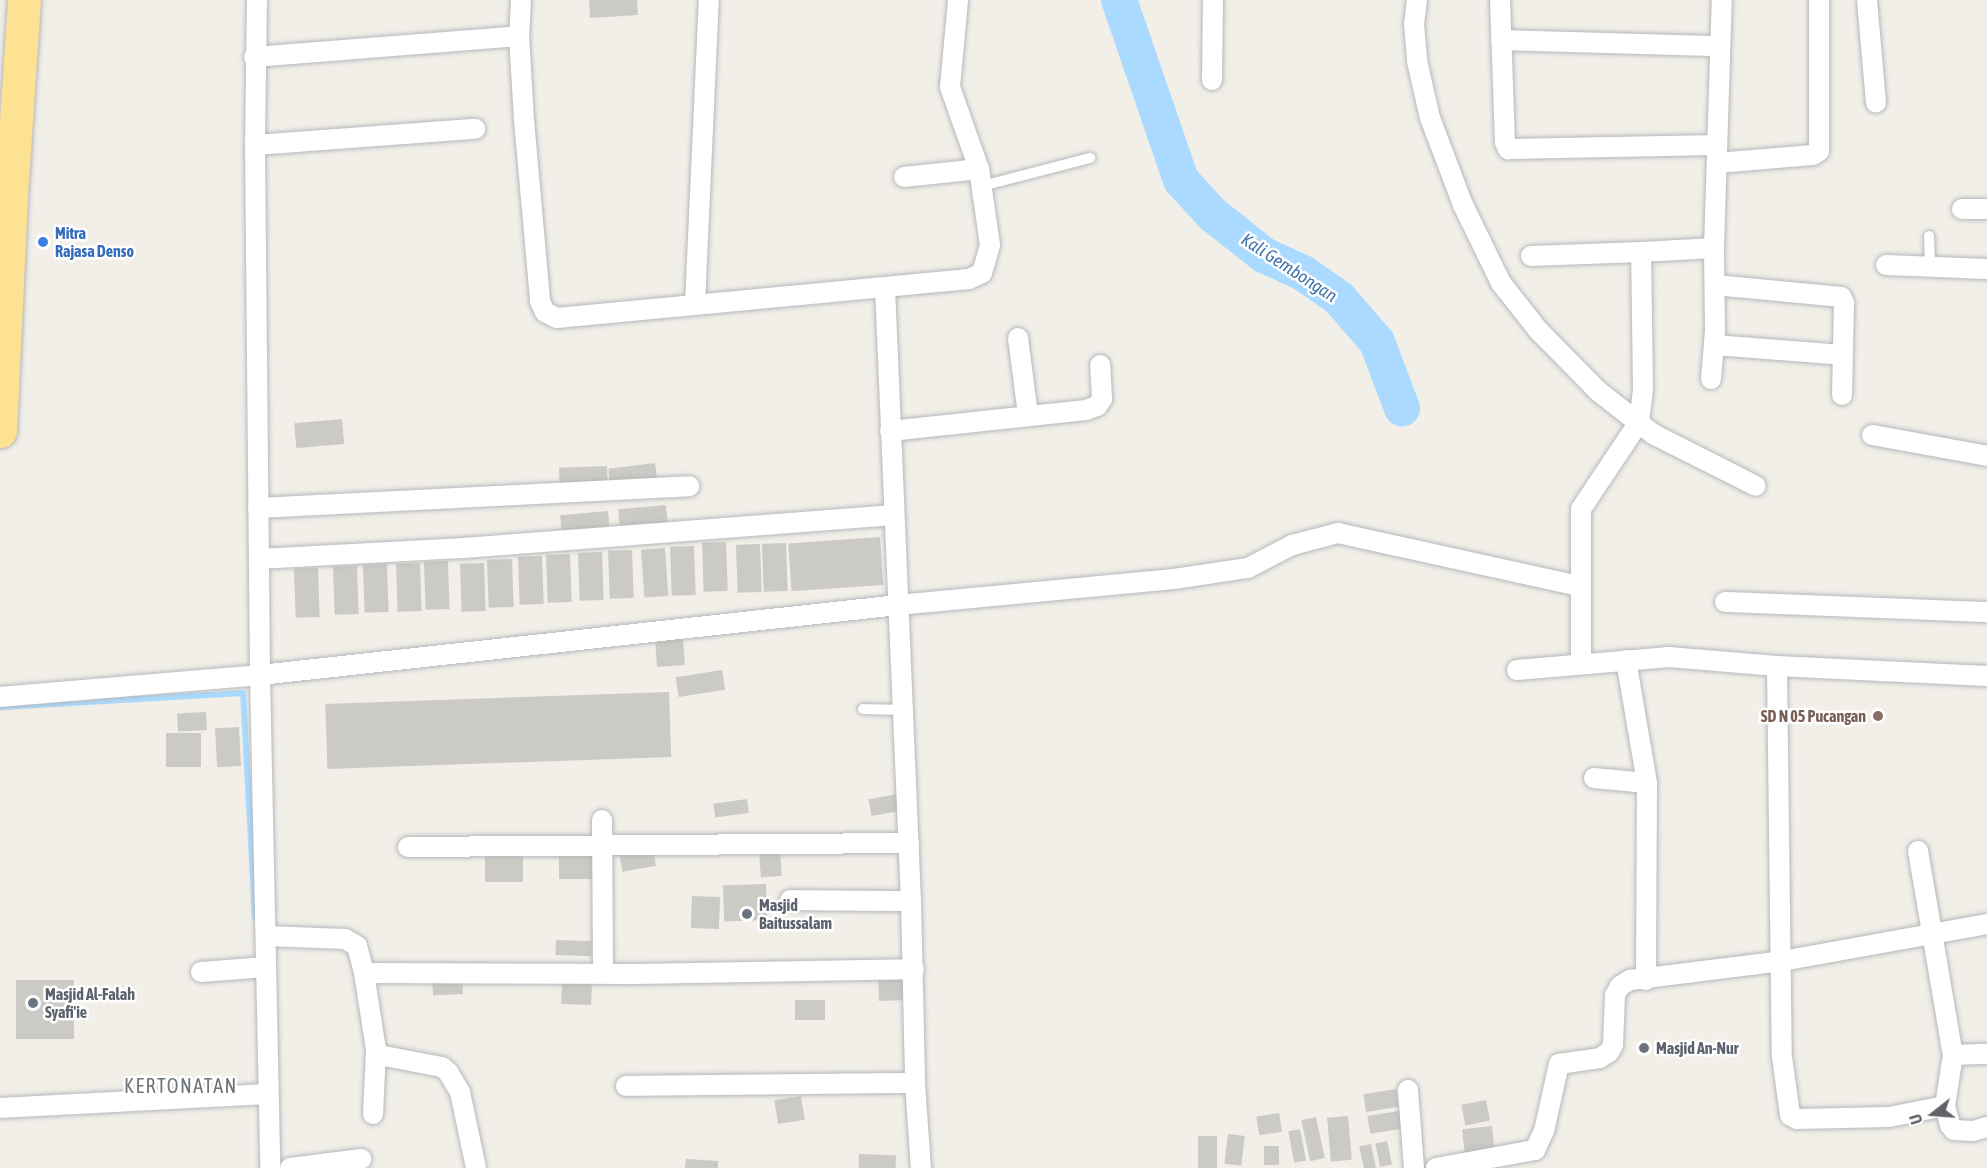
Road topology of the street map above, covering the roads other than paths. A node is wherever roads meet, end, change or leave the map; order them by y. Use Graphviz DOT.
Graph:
graph roads {
  1 [pos="24,0"];
  2 [pos="256,0"];
  3 [pos="521,0"];
  4 [pos="709,0"];
  5 [pos="958,0"];
  6 [pos="1213,0"];
  7 [pos="1417,0"];
  8 [pos="1500,0"];
  9 [pos="1722,0"];
  10 [pos="1820,0"];
  11 [pos="1867,0"];
  12 [pos="519,36"];
  13 [pos="1501,40"];
  14 [pos="1720,46"];
  15 [pos="254,57"];
  16 [pos="1212,80"];
  17 [pos="1876,103"];
  18 [pos="475,129"];
  19 [pos="255,145"];
  20 [pos="1717,154"];
  21 [pos="1090,158"];
  22 [pos="904,177"];
  23 [pos="980,177"];
  24 [pos="1962,209"];
  25 [pos="1987,209"];
  26 [pos="1929,236"];
  27 [pos="1714,248"];
  28 [pos="1641,252"];
  29 [pos="1531,256"];
  30 [pos="1886,265"];
  31 [pos="1930,266"];
  32 [pos="1987,269"];
  33 [pos="1715,285"];
  34 [pos="885,287"];
  35 [pos="695,304"];
  36 [pos="1018,339"];
  37 [pos="1714,345"];
  38 [pos="1843,355"];
  39 [pos="1100,365"];
  40 [pos="1711,379"];
  41 [pos="1842,395"];
  42 [pos="1028,415"];
  43 [pos="1639,422"];
  44 [pos="0,430"];
  45 [pos="890,431"];
  46 [pos="1872,435"];
  47 [pos="1987,456"];
  48 [pos="689,486"];
  49 [pos="1756,486"];
  50 [pos="258,508"];
  51 [pos="894,515"];
  52 [pos="259,559"];
  53 [pos="1580,586"];
  54 [pos="1725,602"];
  55 [pos="898,605"];
  56 [pos="1987,612"];
  57 [pos="1626,660"];
  58 [pos="1581,663"];
  59 [pos="1777,666"];
  60 [pos="1517,670"];
  61 [pos="260,675"];
  62 [pos="1987,676"];
  63 [pos="0,697"];
  64 [pos="863,710"];
  65 [pos="903,710"];
  66 [pos="1594,778"];
  67 [pos="1647,783"];
  68 [pos="602,820"];
  69 [pos="909,843"];
  70 [pos="408,847"];
  71 [pos="602,847"];
  72 [pos="1918,851"];
  73 [pos="790,900"];
  74 [pos="911,901"];
  75 [pos="1987,924"];
  76 [pos="1931,935"];
  77 [pos="266,936"];
  78 [pos="1782,961"];
  79 [pos="260,968"];
  80 [pos="914,969"];
  81 [pos="201,972"];
  82 [pos="364,973"];
  83 [pos="603,974"];
  84 [pos="1646,980"];
  85 [pos="376,1050"];
  86 [pos="1987,1054"];
  87 [pos="1953,1055"];
  88 [pos="915,1083"];
  89 [pos="626,1086"];
  90 [pos="1408,1090"];
  91 [pos="267,1094"];
  92 [pos="1945,1106"];
  93 [pos="0,1108"];
  94 [pos="373,1114"];
  95 [pos="1987,1127"];
  96 [pos="361,1159"];
  97 [pos="270,1168"];
  98 [pos="290,1168"];
  99 [pos="476,1168"];
  100 [pos="921,1168"];
  101 [pos="1414,1168"];
  102 [pos="1441,1168"];
  1 -- 44 [label="highway"];
  2 -- 15 [label="street"];
  3 -- 12 [label="street"];
  4 -- 35 [label="street"];
  5 -- 23 [label="street"];
  6 -- 16 [label="street"];
  7 -- 43 [label="street"];
  8 -- 13 [label="street"];
  9 -- 14 [label="street"];
  10 -- 20 [label="street"];
  11 -- 17 [label="street"];
  12 -- 15 [label="street"];
  12 -- 35 [label="street"];
  13 -- 14 [label="street"];
  13 -- 20 [label="street"];
  14 -- 20 [label="street"];
  15 -- 19 [label="street"];
  18 -- 19 [label="street"];
  19 -- 50 [label="street"];
  20 -- 27 [label="street"];
  21 -- 23 [label="lane"];
  22 -- 23 [label="street"];
  23 -- 34 [label="street"];
  24 -- 25 [label="street"];
  26 -- 31 [label="lane"];
  27 -- 28 [label="street"];
  27 -- 33 [label="street"];
  28 -- 29 [label="street"];
  28 -- 43 [label="street"];
  30 -- 31 [label="street"];
  31 -- 32 [label="street"];
  33 -- 37 [label="street"];
  33 -- 38 [label="street"];
  34 -- 35 [label="street"];
  34 -- 45 [label="street"];
  36 -- 42 [label="street"];
  37 -- 38 [label="street"];
  37 -- 40 [label="street"];
  38 -- 41 [label="street"];
  39 -- 42 [label="street"];
  42 -- 45 [label="street"];
  43 -- 49 [label="street"];
  43 -- 53 [label="street"];
  45 -- 51 [label="street"];
  46 -- 47 [label="street"];
  48 -- 50 [label="street"];
  50 -- 52 [label="street"];
  51 -- 52 [label="street"];
  51 -- 55 [label="street"];
  52 -- 61 [label="street"];
  53 -- 55 [label="street"];
  53 -- 58 [label="street"];
  54 -- 56 [label="street"];
  55 -- 61 [label="street"];
  55 -- 65 [label="street"];
  57 -- 58 [label="street"];
  57 -- 59 [label="street"];
  57 -- 67 [label="street"];
  58 -- 60 [label="street"];
  59 -- 62 [label="street"];
  59 -- 78 [label="street"];
  61 -- 63 [label="street"];
  61 -- 77 [label="street"];
  64 -- 65 [label="lane"];
  65 -- 69 [label="street"];
  66 -- 67 [label="street"];
  67 -- 84 [label="street"];
  68 -- 71 [label="street"];
  69 -- 71 [label="street"];
  69 -- 74 [label="street"];
  70 -- 71 [label="street"];
  71 -- 83 [label="street"];
  72 -- 76 [label="street"];
  73 -- 74 [label="street"];
  74 -- 80 [label="street"];
  75 -- 76 [label="street"];
  76 -- 78 [label="street"];
  76 -- 87 [label="street"];
  77 -- 79 [label="street"];
  77 -- 82 [label="street"];
  78 -- 84 [label="street"];
  78 -- 92 [label="street"];
  79 -- 81 [label="street"];
  79 -- 91 [label="street"];
  80 -- 83 [label="street"];
  80 -- 88 [label="street"];
  82 -- 83 [label="street"];
  82 -- 85 [label="street"];
  84 -- 102 [label="street"];
  85 -- 94 [label="street"];
  85 -- 99 [label="street"];
  86 -- 87 [label="street"];
  87 -- 92 [label="street"];
  88 -- 89 [label="street"];
  88 -- 100 [label="street"];
  90 -- 101 [label="street"];
  91 -- 93 [label="street"];
  91 -- 97 [label="street"];
  92 -- 95 [label="street"];
  96 -- 98 [label="street"];
}
